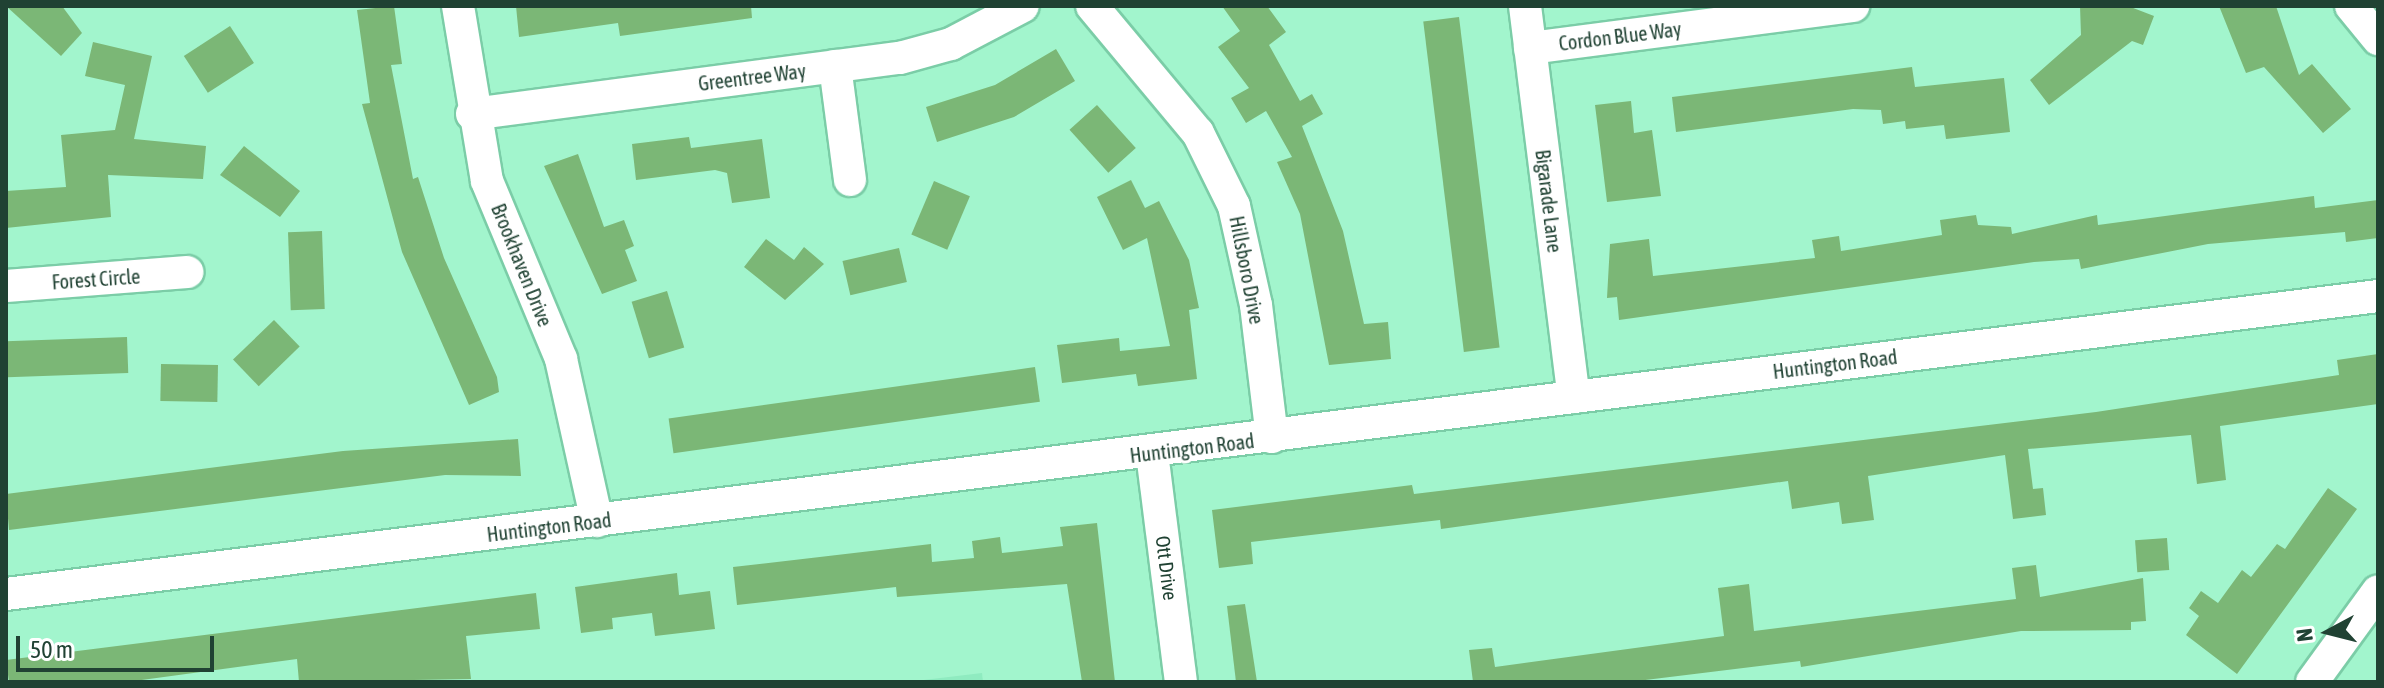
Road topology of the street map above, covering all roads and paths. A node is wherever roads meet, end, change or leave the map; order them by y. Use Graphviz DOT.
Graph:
graph roads {
  1 [pos="458,6"];
  2 [pos="1023,6"];
  3 [pos="1092,6"];
  4 [pos="1525,6"];
  5 [pos="1853,6"];
  6 [pos="2351,6"];
  7 [pos="2378,39"];
  8 [pos="1530,48"];
  9 [pos="835,66"];
  10 [pos="472,114"];
  11 [pos="850,180"];
  12 [pos="187,272"];
  13 [pos="6,286"];
  14 [pos="2378,296"];
  15 [pos="1574,397"];
  16 [pos="1272,437"];
  17 [pos="1152,453"];
  18 [pos="597,521"];
  19 [pos="2378,591"];
  20 [pos="6,594"];
  21 [pos="1181,682"];
  22 [pos="2312,682"];
  1 -- 10 [label="street, Brookhaven Drive"];
  2 -- 9 [label="street, Greentree Way"];
  3 -- 16 [label="street, Hillsboro Drive"];
  4 -- 8 [label="street, Bigarade Lane"];
  5 -- 8 [label="street, Cordon Blue Way"];
  6 -- 7 [label="street"];
  8 -- 15 [label="street, Bigarade Lane"];
  9 -- 10 [label="street, Greentree Way"];
  9 -- 11 [label="street"];
  10 -- 18 [label="street, Brookhaven Drive"];
  12 -- 13 [label="street, Forest Circle"];
  14 -- 15 [label="street, Huntington Road"];
  15 -- 16 [label="street, Huntington Road"];
  16 -- 17 [label="street, Huntington Road"];
  17 -- 18 [label="street, Huntington Road"];
  17 -- 21 [label="street, Ott Drive"];
  18 -- 20 [label="street, Huntington Road"];
  19 -- 22 [label="street"];
}
